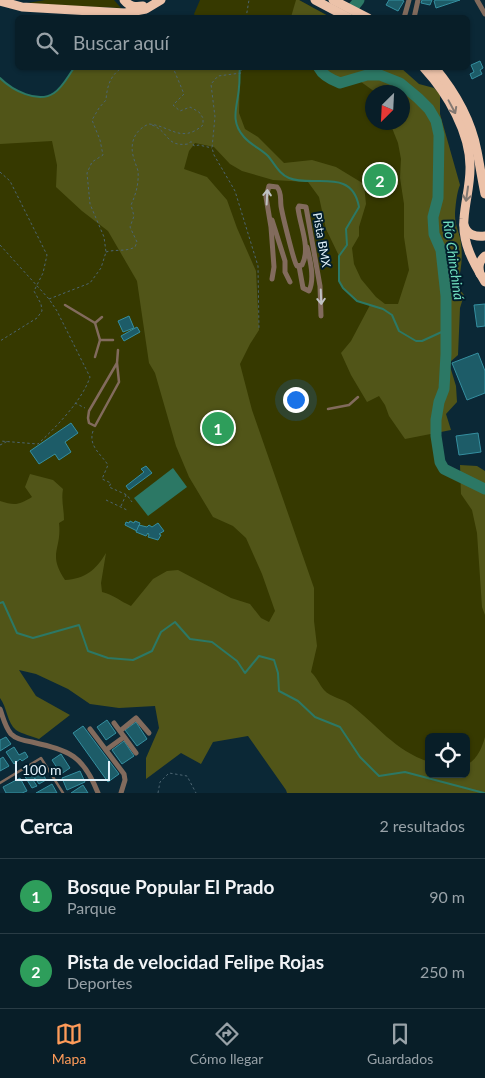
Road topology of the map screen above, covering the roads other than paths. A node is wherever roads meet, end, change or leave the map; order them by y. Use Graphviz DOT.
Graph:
graph roads {
  1 [pos="124,0"];
  2 [pos="333,0"];
  3 [pos="409,0"];
  4 [pos="418,0"];
  5 [pos="477,0"];
  6 [pos="0,1"];
  7 [pos="317,1"];
  8 [pos="158,2"];
  9 [pos="485,14"];
  10 [pos="343,15"];
  11 [pos="362,15"];
  12 [pos="405,15"];
  13 [pos="415,15"];
  14 [pos="426,70"];
  15 [pos="437,70"];
  16 [pos="485,194"];
  17 [pos="269,215"];
  18 [pos="463,220"];
  19 [pos="485,236"];
  20 [pos="304,237"];
  21 [pos="485,256"];
  22 [pos="299,266"];
  23 [pos="272,279"];
  24 [pos="483,279"];
  25 [pos="290,282"];
  26 [pos="65,305"];
  27 [pos="102,316"];
  28 [pos="322,316"];
  29 [pos="95,322"];
  30 [pos="100,340"];
  31 [pos="112,340"];
  32 [pos="118,350"];
  33 [pos="95,357"];
  34 [pos="117,363"];
  35 [pos="358,398"];
  36 [pos="328,409"];
  37 [pos="0,709"];
  38 [pos="114,723"];
  39 [pos="90,729"];
  40 [pos="120,731"];
  41 [pos="149,734"];
  42 [pos="124,737"];
  43 [pos="106,750"];
  44 [pos="136,753"];
  45 [pos="0,783"];
  46 [pos="62,793"];
  47 [pos="98,793"];
  48 [pos="121,793"];
  1 -- 8 [label="highway"];
  2 -- 11 [label="highway"];
  3 -- 12 [label="street"];
  4 -- 13 [label="street"];
  5 -- 9 [label="street"];
  6 -- 8 [label="highway"];
  7 -- 10 [label="highway"];
  14 -- 18 [label="highway, one-way"];
  15 -- 16 [label="highway"];
  17 -- 22 [label="street, Pista BMX, one-way"];
  17 -- 23 [label="street, Pista BMX"];
  17 -- 25 [label="street, Pista BMX"];
  18 -- 19 [label="highway"];
  18 -- 24 [label="highway"];
  20 -- 22 [label="street, Pista BMX"];
  20 -- 22 [label="street, Pista BMX"];
  20 -- 28 [label="street, Pista BMX, one-way"];
  21 -- 24 [label="highway"];
  26 -- 29 [label="lane"];
  27 -- 29 [label="lane"];
  29 -- 30 [label="lane"];
  30 -- 31 [label="lane"];
  30 -- 33 [label="lane"];
  32 -- 34 [label="lane"];
  34 -- 34 [label="lane"];
  35 -- 36 [label="lane"];
  37 -- 47 [label="street"];
  38 -- 40 [label="street"];
  39 -- 43 [label="street"];
  40 -- 41 [label="street"];
  40 -- 42 [label="street"];
  42 -- 43 [label="street"];
  42 -- 44 [label="street"];
  43 -- 48 [label="street"];
  45 -- 46 [label="lane"];
}
